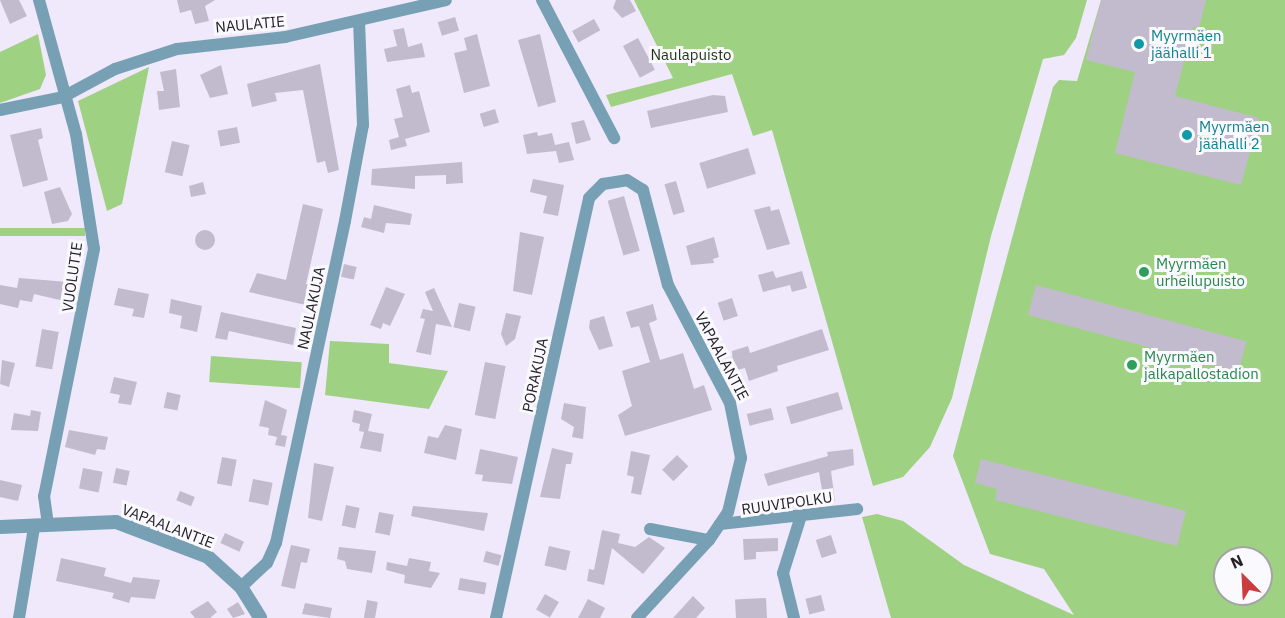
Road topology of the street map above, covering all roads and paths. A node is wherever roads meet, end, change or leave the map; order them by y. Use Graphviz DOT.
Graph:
graph roads {
  1 [pos="39,0"];
  2 [pos="446,0"];
  3 [pos="542,0"];
  4 [pos="358,22"];
  5 [pos="63,97"];
  6 [pos="0,110"];
  7 [pos="614,138"];
  8 [pos="641,186"];
  9 [pos="857,509"];
  10 [pos="801,516"];
  11 [pos="720,524"];
  12 [pos="41,526"];
  13 [pos="0,527"];
  14 [pos="650,529"];
  15 [pos="709,540"];
  16 [pos="241,587"];
  17 [pos="19,618"];
  18 [pos="260,618"];
  19 [pos="496,618"];
  20 [pos="637,618"];
  21 [pos="794,618"];
  1 -- 5 [label="street, VUOLUTIE"];
  2 -- 4 [label="street, NAULATIE"];
  3 -- 7 [label="street"];
  4 -- 5 [label="street, NAULATIE"];
  4 -- 16 [label="street, NAULAKUJA"];
  5 -- 6 [label="street, NAULATIE"];
  5 -- 12 [label="street, VUOLUTIE"];
  8 -- 11 [label="street, VAPAALANTIE"];
  8 -- 19 [label="street, PORAKUJA"];
  9 -- 10 [label="street, RUUVIPOLKU"];
  10 -- 11 [label="street, RUUVIPOLKU"];
  10 -- 21 [label="street"];
  11 -- 15 [label="street, VAPAALANTIE"];
  12 -- 13 [label="street, VAPAALANTIE"];
  12 -- 16 [label="street, VAPAALANTIE"];
  12 -- 17 [label="street, VUOLUTIE"];
  14 -- 15 [label="street"];
  15 -- 20 [label="street, VAPAALANTIE"];
  16 -- 18 [label="street, VAPAALANTIE"];
}
